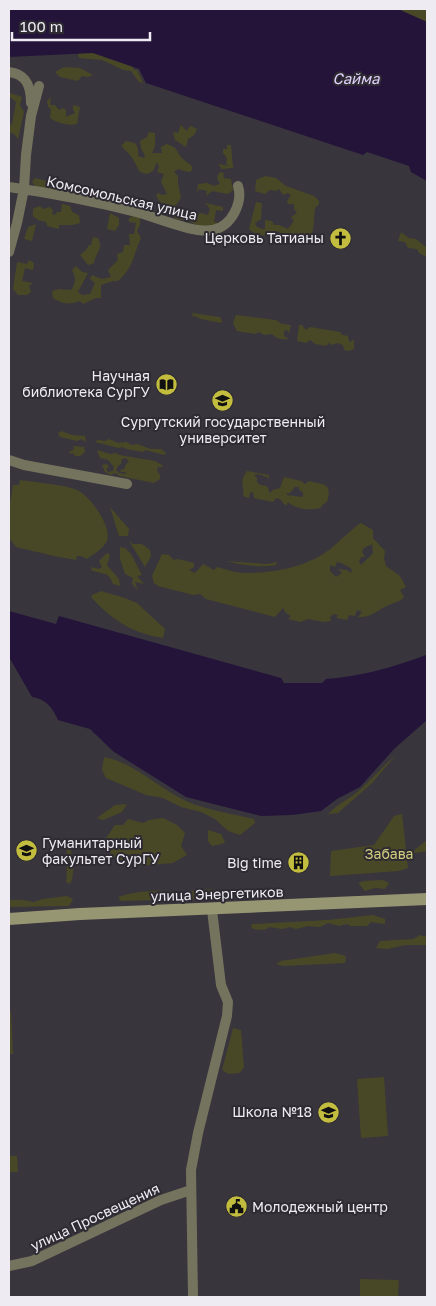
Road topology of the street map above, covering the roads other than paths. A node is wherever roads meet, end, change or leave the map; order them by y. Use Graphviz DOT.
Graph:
graph roads {
  1 [pos="9,72"];
  2 [pos="39,86"];
  3 [pos="31,116"];
  4 [pos="238,186"];
  5 [pos="9,187"];
  6 [pos="24,189"];
  7 [pos="9,252"];
  8 [pos="9,460"];
  9 [pos="127,484"];
  10 [pos="427,899"];
  11 [pos="212,910"];
  12 [pos="9,919"];
  13 [pos="191,1190"];
  14 [pos="9,1266"];
  15 [pos="193,1297"];
  1 -- 3 [label="street"];
  2 -- 3 [label="street"];
  3 -- 6 [label="street"];
  4 -- 6 [label="street, Комсомольская улица"];
  5 -- 6 [label="street, Комсомольская улица"];
  6 -- 7 [label="street"];
  8 -- 9 [label="street"];
  10 -- 11 [label="main road, улица Энергетиков"];
  11 -- 12 [label="main road, улица Энергетиков"];
  11 -- 13 [label="street"];
  13 -- 14 [label="street, улица Просвещения"];
  13 -- 15 [label="street"];
}
